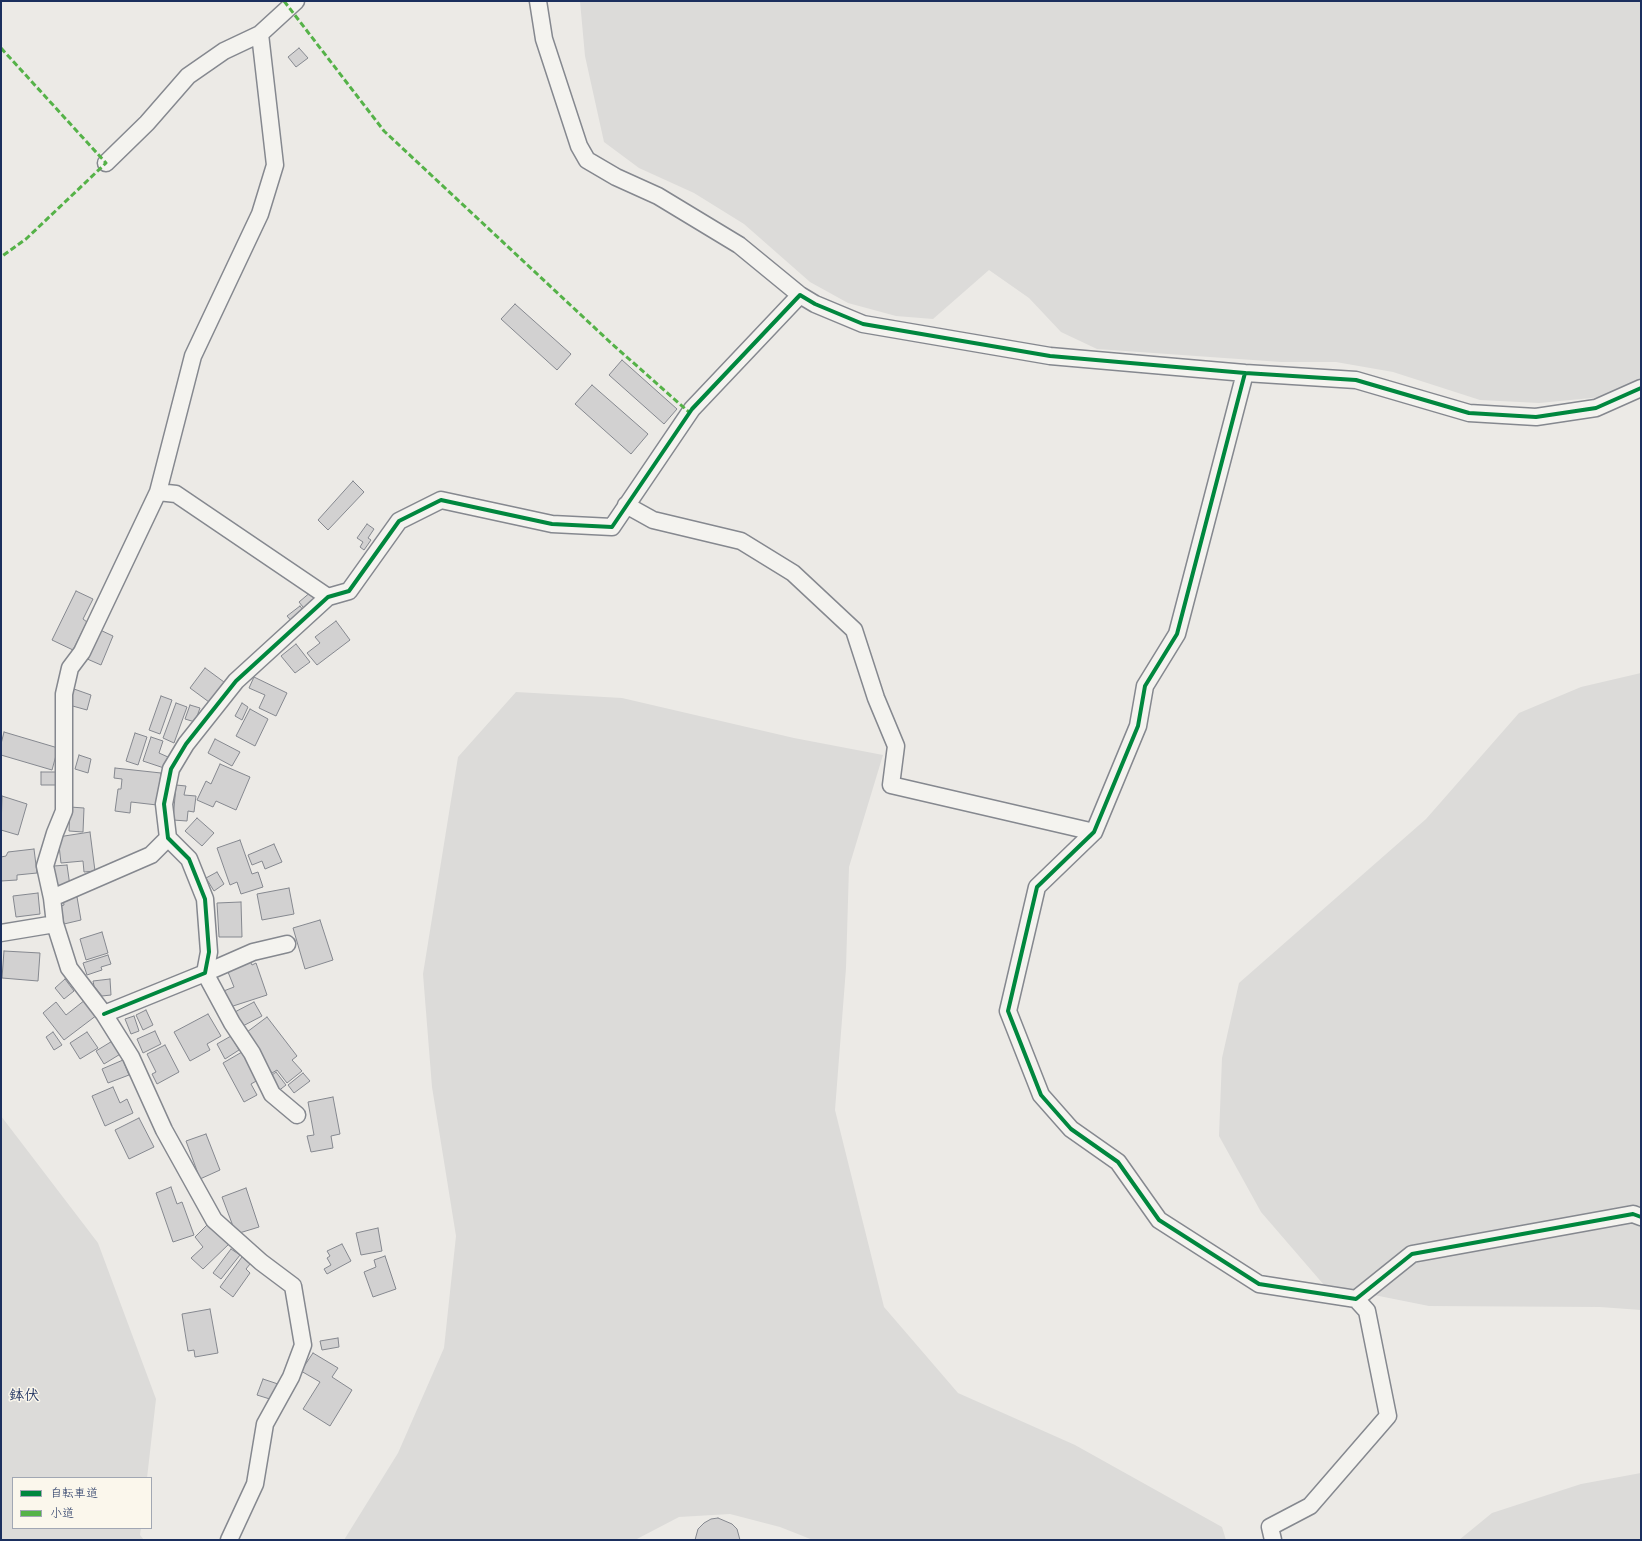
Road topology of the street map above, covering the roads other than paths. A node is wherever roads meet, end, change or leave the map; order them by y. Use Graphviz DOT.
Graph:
graph roads {
  1 [pos="296,1"];
  2 [pos="538,1"];
  3 [pos="260,34"];
  4 [pos="106,163"];
  5 [pos="800,295"];
  6 [pos="1245,373"];
  7 [pos="1641,388"];
  8 [pos="158,492"];
  9 [pos="626,505"];
  10 [pos="328,597"];
  11 [pos="1094,832"];
  12 [pos="168,838"];
  13 [pos="52,898"];
  14 [pos="55,924"];
  15 [pos="1,933"];
  16 [pos="287,944"];
  17 [pos="206,973"];
  18 [pos="104,1014"];
  19 [pos="297,1115"];
  20 [pos="1641,1217"];
  21 [pos="1356,1299"];
  22 [pos="229,1540"];
  23 [pos="1273,1540"];
  1 -- 3 [label="street"];
  2 -- 5 [label="street"];
  3 -- 4 [label="street"];
  3 -- 8 [label="street"];
  5 -- 6 [label="street"];
  5 -- 9 [label="street"];
  6 -- 7 [label="street"];
  6 -- 11 [label="street"];
  8 -- 10 [label="street"];
  8 -- 13 [label="street"];
  9 -- 10 [label="street"];
  9 -- 11 [label="street"];
  10 -- 12 [label="street"];
  11 -- 21 [label="street"];
  12 -- 13 [label="street"];
  12 -- 17 [label="street"];
  13 -- 14 [label="street"];
  14 -- 15 [label="street"];
  14 -- 18 [label="street"];
  16 -- 17 [label="street"];
  17 -- 18 [label="street"];
  17 -- 19 [label="street"];
  18 -- 22 [label="street"];
  20 -- 21 [label="street"];
  21 -- 23 [label="street"];
}
